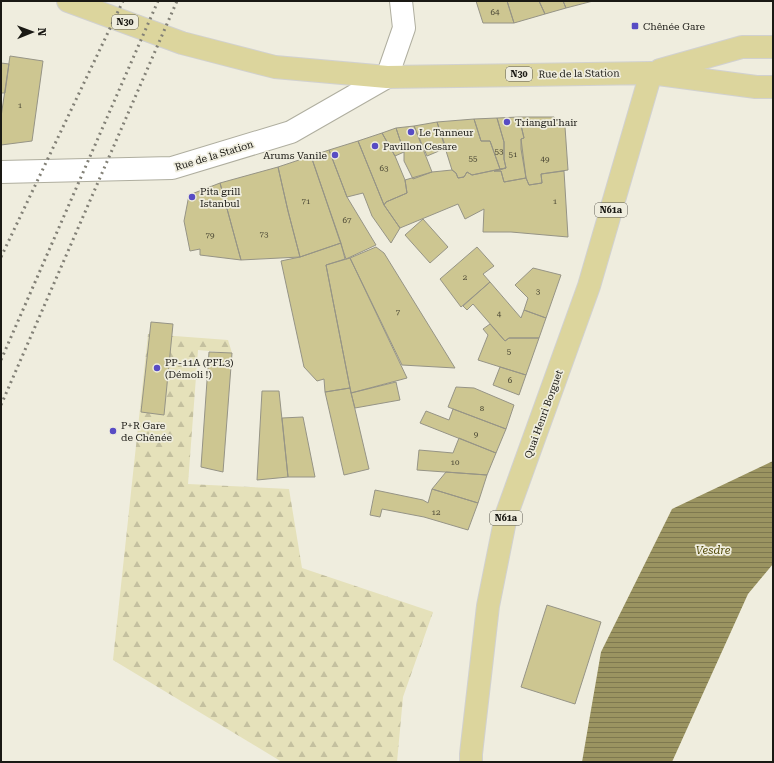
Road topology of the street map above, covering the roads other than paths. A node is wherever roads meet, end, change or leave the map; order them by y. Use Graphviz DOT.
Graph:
graph roads {
  1 [pos="68,1"];
  2 [pos="401,1"];
  3 [pos="773,47"];
  4 [pos="651,73"];
  5 [pos="387,77"];
  6 [pos="773,87"];
  7 [pos="1,172"];
  8 [pos="472,762"];
  1 -- 5 [label="main road, N30"];
  2 -- 5 [label="street"];
  3 -- 4 [label="main road, Rue de la Station / N30"];
  4 -- 5 [label="main road, Rue de la Station / N30"];
  4 -- 6 [label="main road, Rue de la Station / N30"];
  4 -- 8 [label="main road, Quai Henri Borguet / N61a"];
  5 -- 7 [label="street, Rue de la Station"];
}
